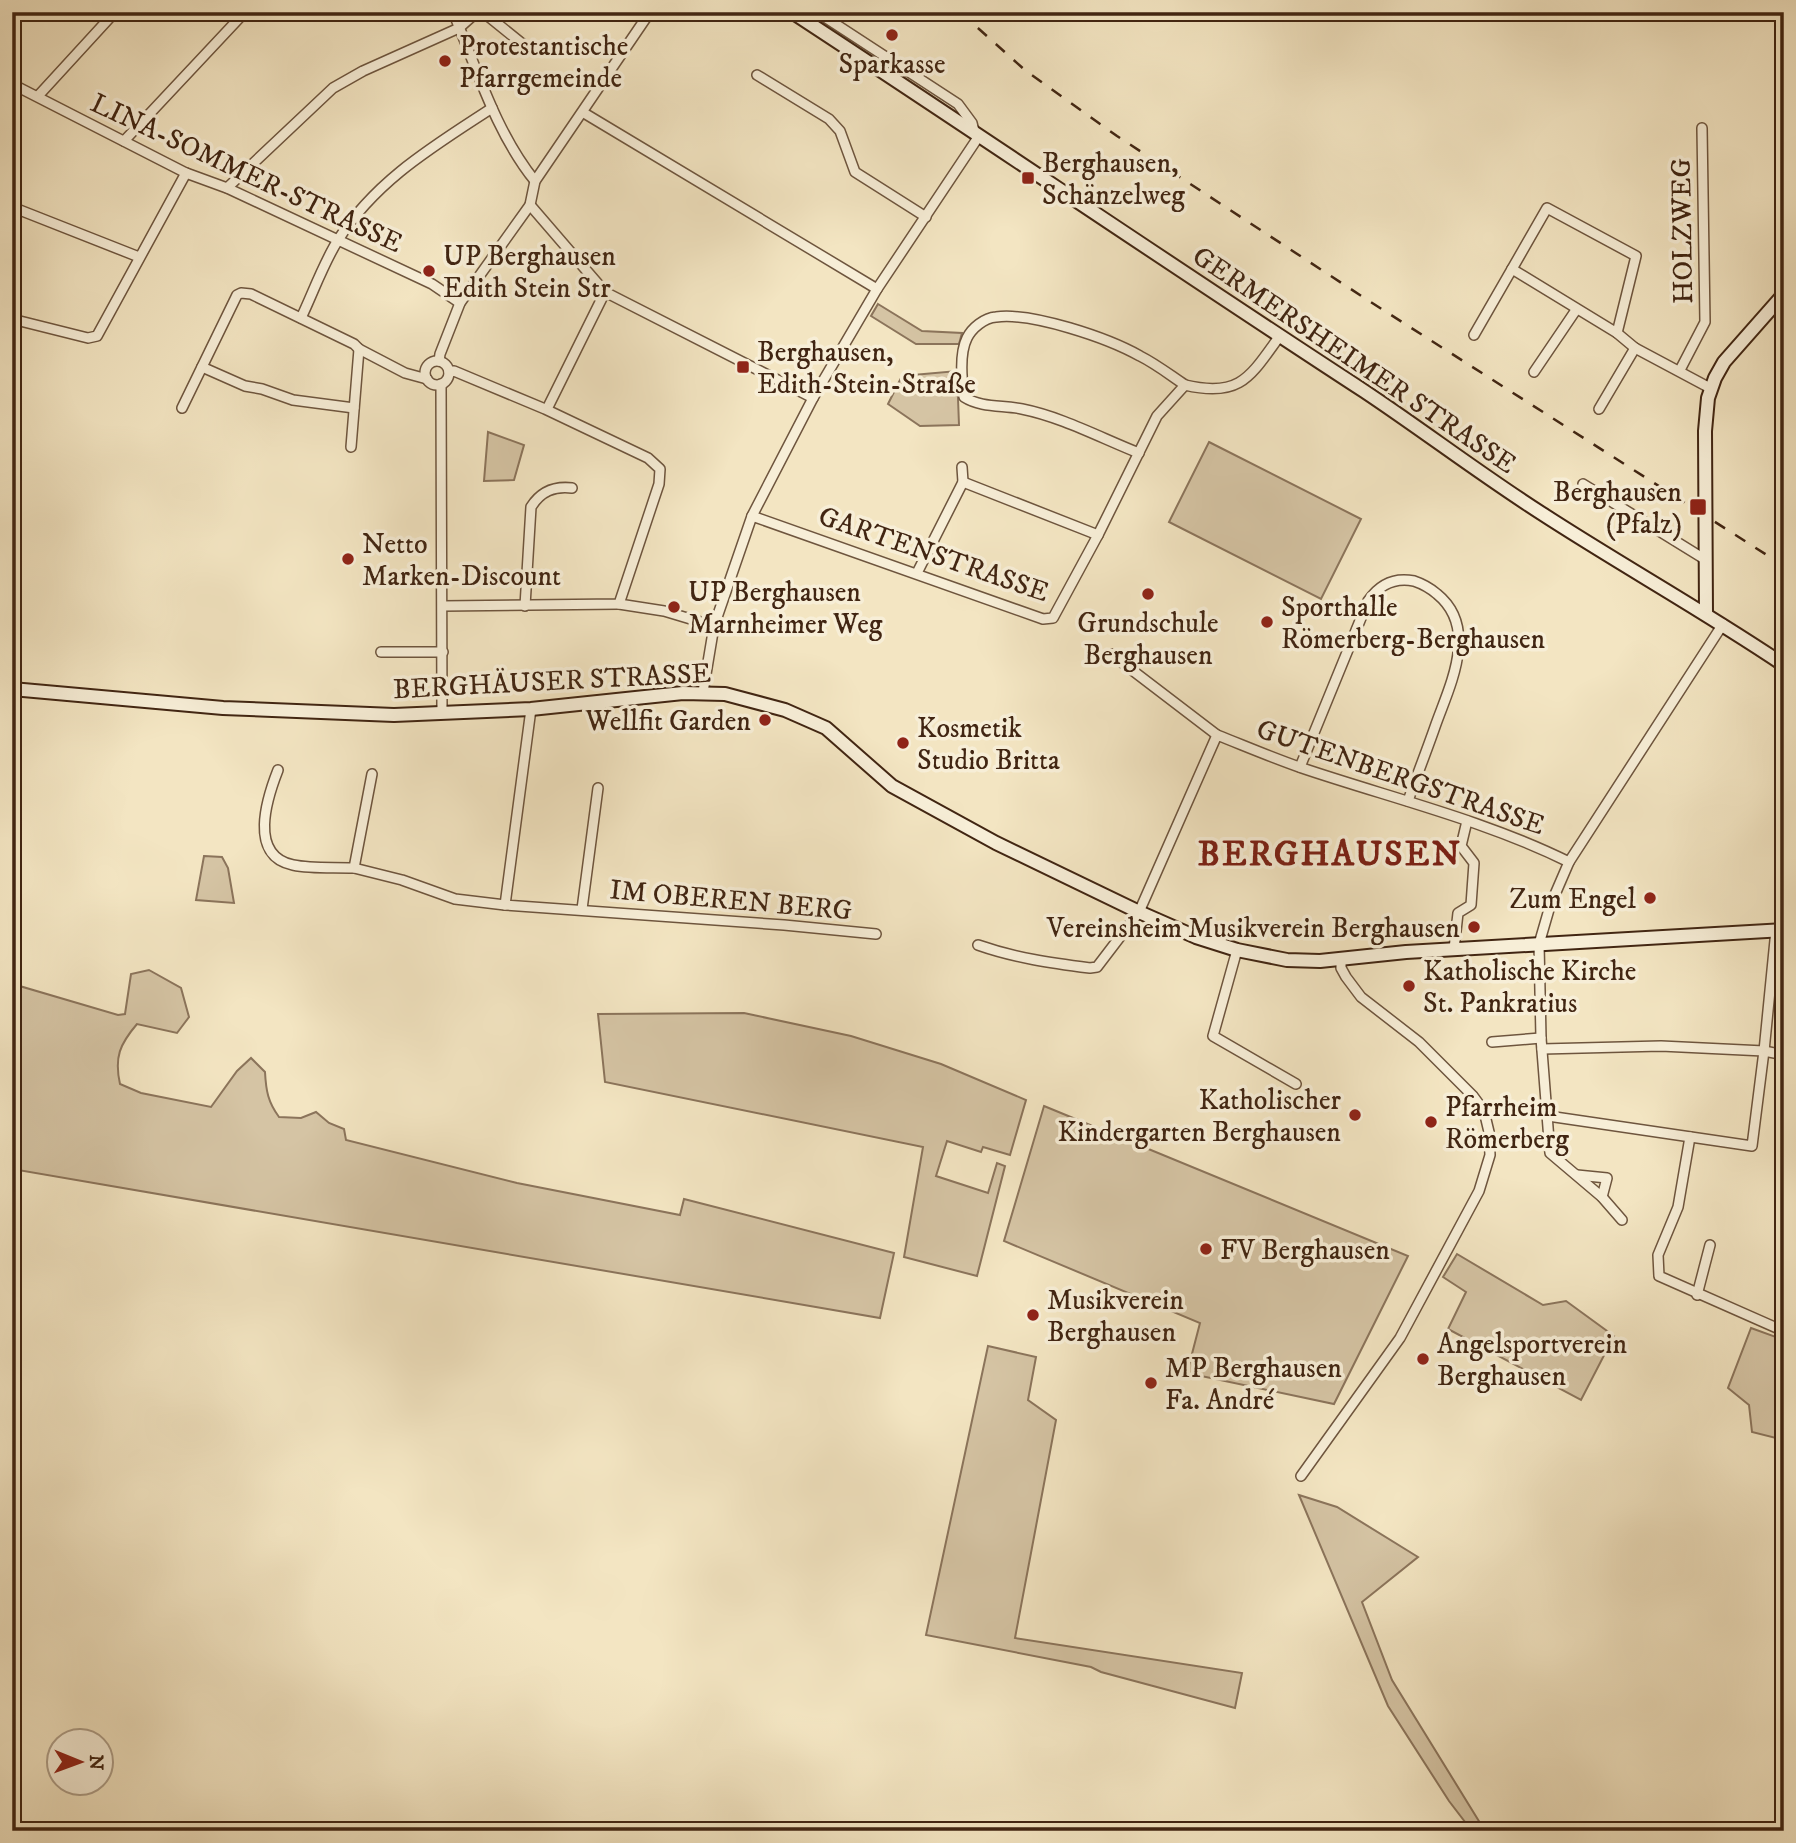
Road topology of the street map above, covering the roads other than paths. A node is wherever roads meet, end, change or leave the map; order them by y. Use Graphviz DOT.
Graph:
graph roads {
  1 [pos="115,12"];
  2 [pos="245,12"];
  3 [pos="453,12"];
  4 [pos="477,12"];
  5 [pos="483,12"];
  6 [pos="650,12"];
  7 [pos="792,12"];
  8 [pos="817,12"];
  9 [pos="459,28"];
  10 [pos="539,51"];
  11 [pos="757,75"];
  12 [pos="12,84"];
  13 [pos="38,96"];
  14 [pos="492,108"];
  15 [pos="584,113"];
  16 [pos="1702,128"];
  17 [pos="977,134"];
  18 [pos="124,141"];
  19 [pos="186,173"];
  20 [pos="536,181"];
  21 [pos="227,188"];
  22 [pos="530,205"];
  23 [pos="12,207"];
  24 [pos="926,217"];
  25 [pos="337,241"];
  26 [pos="139,257"];
  27 [pos="1512,269"];
  28 [pos="877,289"];
  29 [pos="605,292"];
  30 [pos="1784,294"];
  31 [pos="460,303"];
  32 [pos="1576,310"];
  33 [pos="300,318"];
  34 [pos="12,319"];
  35 [pos="1617,333"];
  36 [pos="1474,335"];
  37 [pos="1279,337"];
  38 [pos="1635,348"];
  39 [pos="359,349"];
  40 [pos="439,361"];
  41 [pos="202,367"];
  42 [pos="1680,369"];
  43 [pos="449,372"];
  44 [pos="1534,372"];
  45 [pos="427,379"];
  46 [pos="440,384"];
  47 [pos="1185,385"];
  48 [pos="1710,388"];
  49 [pos="813,398"];
  50 [pos="182,408"];
  51 [pos="354,408"];
  52 [pos="547,409"];
  53 [pos="1599,409"];
  54 [pos="351,447"];
  55 [pos="1139,453"];
  56 [pos="962,467"];
  57 [pos="963,482"];
  58 [pos="1583,484"];
  59 [pos="572,488"];
  60 [pos="752,516"];
  61 [pos="1098,535"];
  62 [pos="1706,560"];
  63 [pos="917,573"];
  64 [pos="619,604"];
  65 [pos="443,606"];
  66 [pos="525,606"];
  67 [pos="1706,614"];
  68 [pos="1724,624"];
  69 [pos="714,626"];
  70 [pos="381,652"];
  71 [pos="443,652"];
  72 [pos="1111,654"];
  73 [pos="1784,664"];
  74 [pos="12,688"];
  75 [pos="703,692"];
  76 [pos="531,709"];
  77 [pos="442,713"];
  78 [pos="1217,735"];
  79 [pos="1300,767"];
  80 [pos="278,770"];
  81 [pos="372,774"];
  82 [pos="598,788"];
  83 [pos="1408,801"];
  84 [pos="1467,821"];
  85 [pos="1569,862"];
  86 [pos="354,868"];
  87 [pos="505,905"];
  88 [pos="582,909"];
  89 [pos="1139,912"];
  90 [pos="1780,930"];
  91 [pos="876,934"];
  92 [pos="1539,944"];
  93 [pos="978,945"];
  94 [pos="1454,949"];
  95 [pos="1237,950"];
  96 [pos="1341,958"];
  97 [pos="1492,1042"];
  98 [pos="1542,1043"];
  99 [pos="1765,1051"];
  100 [pos="1784,1055"];
  101 [pos="1296,1084"];
  102 [pos="1548,1116"];
  103 [pos="1690,1137"];
  104 [pos="1577,1175"];
  105 [pos="1602,1197"];
  106 [pos="1622,1220"];
  107 [pos="1710,1245"];
  108 [pos="1697,1295"];
  109 [pos="1784,1329"];
  110 [pos="1301,1476"];
  1 -- 13 [label="street"];
  2 -- 18 [label="street"];
  3 -- 9 [label="street"];
  4 -- 9 [label="street"];
  5 -- 10 [label="street"];
  6 -- 15 [label="street"];
  7 -- 17 [label="street, GERMERSHEIMER STRASSE"];
  8 -- 17 [label="street, GERMERSHEIMER STRASSE"];
  9 -- 14 [label="street"];
  9 -- 21 [label="street"];
  11 -- 24 [label="street"];
  12 -- 13 [label="street, LINA-SOMMER-STRASSE"];
  13 -- 18 [label="street, LINA-SOMMER-STRASSE"];
  14 -- 20 [label="street"];
  14 -- 25 [label="street"];
  15 -- 20 [label="street"];
  15 -- 28 [label="street"];
  16 -- 42 [label="street, HOLZWEG"];
  17 -- 24 [label="street"];
  17 -- 37 [label="street, GERMERSHEIMER STRASSE"];
  18 -- 19 [label="street, LINA-SOMMER-STRASSE"];
  19 -- 21 [label="street, LINA-SOMMER-STRASSE"];
  19 -- 26 [label="street"];
  20 -- 22 [label="street"];
  21 -- 25 [label="street, LINA-SOMMER-STRASSE"];
  22 -- 29 [label="street"];
  22 -- 31 [label="street"];
  23 -- 26 [label="street"];
  24 -- 28 [label="street"];
  25 -- 31 [label="street, LINA-SOMMER-STRASSE"];
  25 -- 33 [label="street"];
  26 -- 34 [label="street"];
  27 -- 32 [label="street"];
  27 -- 35 [label="street"];
  27 -- 36 [label="street"];
  28 -- 49 [label="street"];
  29 -- 49 [label="street"];
  29 -- 52 [label="street"];
  30 -- 48 [label="street"];
  31 -- 40 [label="street"];
  32 -- 35 [label="street"];
  32 -- 44 [label="street"];
  33 -- 39 [label="street"];
  33 -- 41 [label="street"];
  35 -- 38 [label="street"];
  37 -- 47 [label="street"];
  37 -- 67 [label="street, GERMERSHEIMER STRASSE"];
  38 -- 42 [label="street"];
  38 -- 53 [label="street"];
  39 -- 45 [label="street"];
  39 -- 51 [label="street"];
  40 -- 43 [label="street"];
  40 -- 45 [label="street"];
  41 -- 50 [label="street"];
  41 -- 51 [label="street"];
  42 -- 48 [label="street"];
  43 -- 46 [label="street"];
  43 -- 52 [label="street"];
  45 -- 46 [label="street"];
  46 -- 65 [label="street"];
  47 -- 55 [label="street, GARTENSTRASSE"];
  47 -- 55 [label="street"];
  48 -- 62 [label="street"];
  49 -- 60 [label="street"];
  51 -- 54 [label="street"];
  52 -- 64 [label="street"];
  55 -- 61 [label="street, GARTENSTRASSE"];
  56 -- 57 [label="street"];
  57 -- 61 [label="street"];
  57 -- 63 [label="street"];
  58 -- 62 [label="street"];
  59 -- 66 [label="street"];
  60 -- 63 [label="street, GARTENSTRASSE"];
  60 -- 69 [label="street"];
  61 -- 63 [label="street, GARTENSTRASSE"];
  62 -- 67 [label="street"];
  64 -- 66 [label="street"];
  64 -- 69 [label="street"];
  65 -- 66 [label="street"];
  65 -- 71 [label="street"];
  67 -- 68 [label="street, GERMERSHEIMER STRASSE"];
  68 -- 73 [label="street, GERMERSHEIMER STRASSE"];
  68 -- 85 [label="street"];
  69 -- 75 [label="street"];
  70 -- 71 [label="street"];
  71 -- 77 [label="street"];
  72 -- 78 [label="street, GUTENBERGSTRASSE"];
  74 -- 77 [label="street, BERGHÄUSER STRASSE"];
  75 -- 76 [label="street, BERGHÄUSER STRASSE"];
  75 -- 89 [label="street, BERGHÄUSER STRASSE"];
  76 -- 77 [label="street, BERGHÄUSER STRASSE"];
  76 -- 87 [label="street"];
  78 -- 79 [label="street, GUTENBERGSTRASSE"];
  78 -- 89 [label="street, GUTENBERGSTRASSE"];
  79 -- 83 [label="street, GUTENBERGSTRASSE"];
  79 -- 83 [label="street"];
  80 -- 86 [label="street, IM OBEREN BERG"];
  81 -- 86 [label="street"];
  82 -- 88 [label="street, IM OBEREN BERG"];
  83 -- 84 [label="street, GUTENBERGSTRASSE"];
  84 -- 85 [label="street, GUTENBERGSTRASSE"];
  84 -- 94 [label="street"];
  85 -- 92 [label="street"];
  86 -- 87 [label="street, IM OBEREN BERG"];
  87 -- 88 [label="street, IM OBEREN BERG"];
  88 -- 91 [label="street, IM OBEREN BERG"];
  89 -- 93 [label="street, GUTENBERGSTRASSE"];
  89 -- 95 [label="street, BERGHÄUSER STRASSE"];
  90 -- 92 [label="street, BERGHÄUSER STRASSE"];
  90 -- 99 [label="street"];
  92 -- 94 [label="street, BERGHÄUSER STRASSE"];
  92 -- 98 [label="street"];
  94 -- 96 [label="street, BERGHÄUSER STRASSE"];
  95 -- 96 [label="street, BERGHÄUSER STRASSE"];
  95 -- 101 [label="street"];
  96 -- 110 [label="street"];
  97 -- 98 [label="street"];
  98 -- 99 [label="street"];
  98 -- 102 [label="street"];
  99 -- 100 [label="street"];
  99 -- 103 [label="street"];
  102 -- 103 [label="street"];
  102 -- 104 [label="street"];
  103 -- 108 [label="street"];
  104 -- 105 [label="street"];
  104 -- 105 [label="street"];
  105 -- 106 [label="street"];
  107 -- 108 [label="street"];
  108 -- 109 [label="street"];
}
